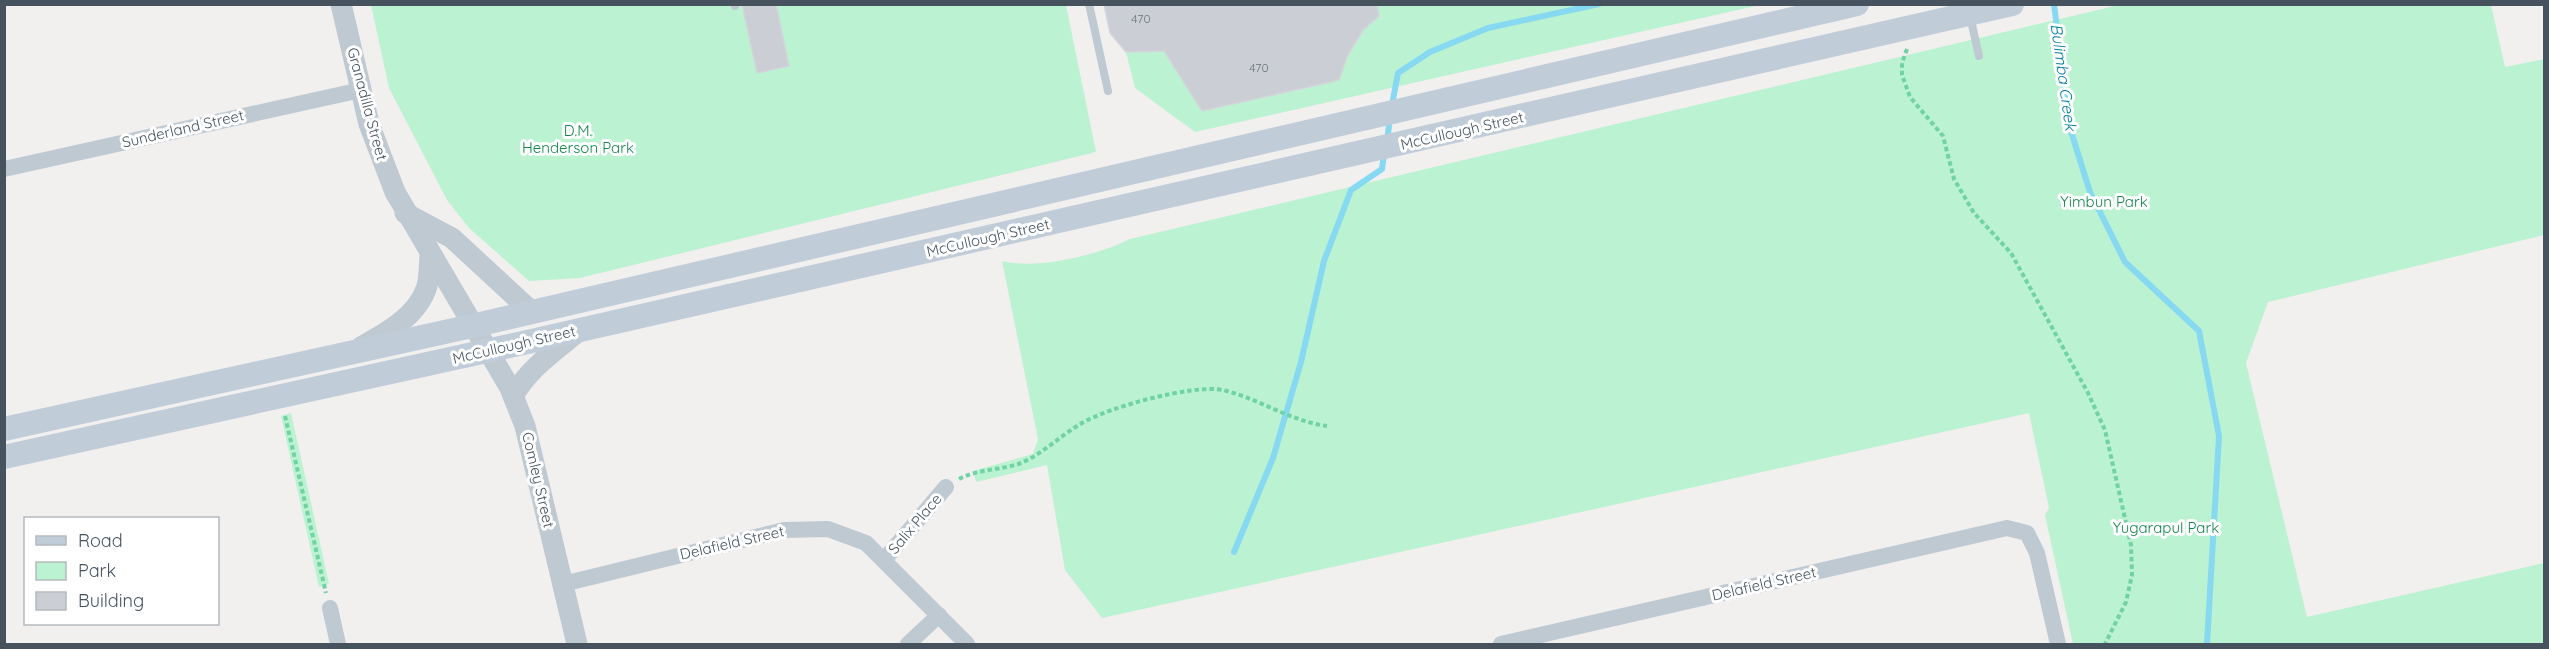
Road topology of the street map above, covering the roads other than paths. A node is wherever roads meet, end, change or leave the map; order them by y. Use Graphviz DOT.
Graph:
graph roads {
  1 [pos="341,4"];
  2 [pos="1089,4"];
  3 [pos="1857,4"];
  4 [pos="2012,5"];
  5 [pos="1969,9"];
  6 [pos="1979,56"];
  7 [pos="361,90"];
  8 [pos="1108,91"];
  9 [pos="4,169"];
  10 [pos="1132,189"];
  11 [pos="405,213"];
  12 [pos="430,256"];
  13 [pos="532,312"];
  14 [pos="472,326"];
  15 [pos="580,330"];
  16 [pos="487,351"];
  17 [pos="352,353"];
  18 [pos="513,396"];
  19 [pos="4,429"];
  20 [pos="4,457"];
  21 [pos="946,487"];
  22 [pos="884,561"];
  23 [pos="563,584"];
  24 [pos="330,608"];
  25 [pos="939,615"];
  26 [pos="338,645"];
  27 [pos="577,645"];
  28 [pos="908,645"];
  29 [pos="967,645"];
  30 [pos="1501,645"];
  31 [pos="2058,645"];
  1 -- 7 [label="street, Granadilla Street"];
  2 -- 8 [label="lane"];
  3 -- 10 [label="main road, McCullough Street"];
  4 -- 5 [label="main road, McCullough Street"];
  5 -- 6 [label="lane"];
  5 -- 10 [label="main road, McCullough Street"];
  7 -- 9 [label="street, Sunderland Street"];
  7 -- 11 [label="street, Granadilla Street"];
  10 -- 13 [label="main road, McCullough Street"];
  10 -- 15 [label="main road, McCullough Street"];
  11 -- 12 [label="street, Granadilla Street"];
  11 -- 13 [label="street"];
  12 -- 14 [label="street, Granadilla Street"];
  12 -- 17 [label="street"];
  13 -- 14 [label="main road, McCullough Street"];
  14 -- 16 [label="street, Comley Street"];
  14 -- 17 [label="main road, McCullough Street"];
  15 -- 16 [label="main road, McCullough Street"];
  15 -- 18 [label="street"];
  16 -- 18 [label="street, Comley Street"];
  16 -- 20 [label="main road, McCullough Street"];
  17 -- 19 [label="main road, McCullough Street"];
  18 -- 23 [label="street, Comley Street"];
  21 -- 22 [label="street, Salix Place"];
  22 -- 23 [label="street, Delafield Street"];
  22 -- 25 [label="street, Delafield Street"];
  23 -- 27 [label="street, Comley Street"];
  24 -- 26 [label="street"];
  25 -- 28 [label="street"];
  25 -- 29 [label="street, Delafield Street"];
  30 -- 31 [label="street, Delafield Street"];
}
